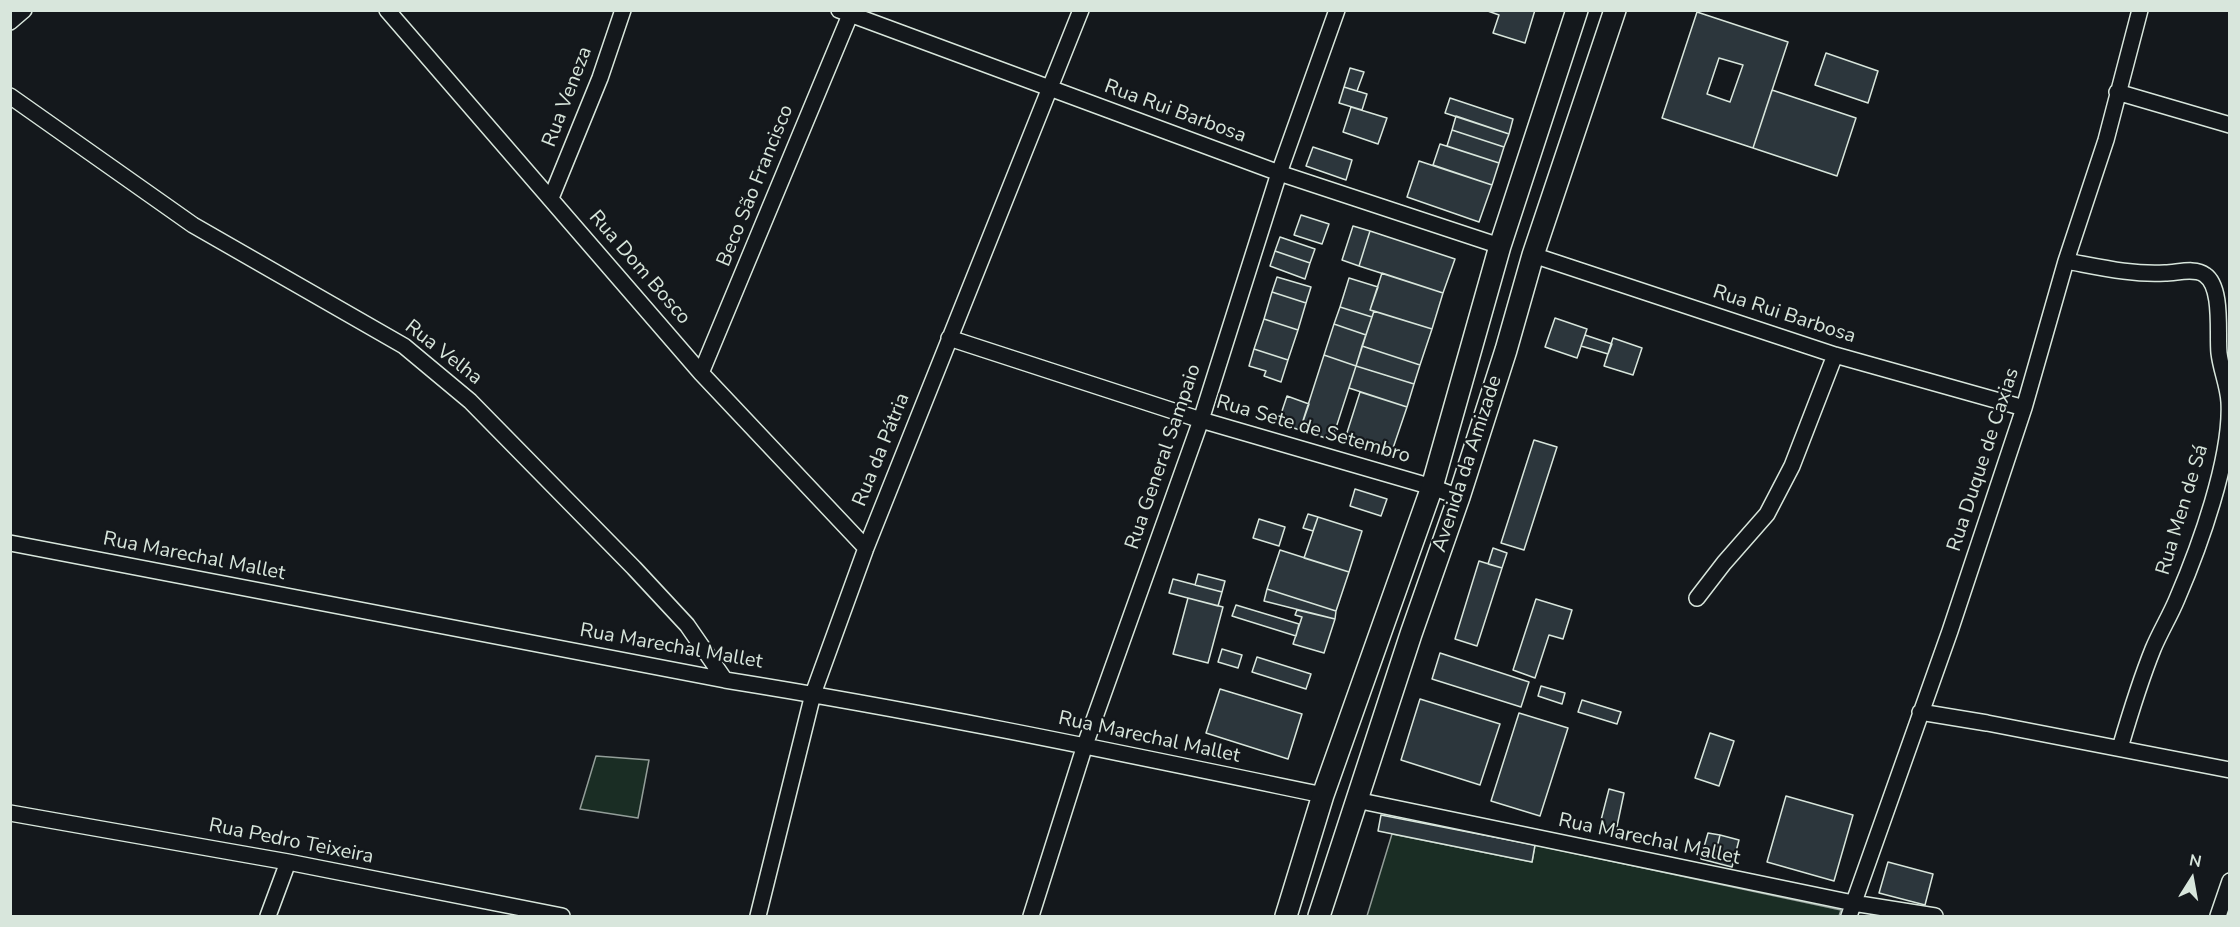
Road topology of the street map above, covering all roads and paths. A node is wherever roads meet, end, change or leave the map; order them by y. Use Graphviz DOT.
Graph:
graph roads {
  1 [pos="24,10"];
  2 [pos="387,10"];
  3 [pos="623,10"];
  4 [pos="1081,10"];
  5 [pos="1336,10"];
  6 [pos="1577,10"];
  7 [pos="1615,10"];
  8 [pos="2140,10"];
  9 [pos="844,13"];
  10 [pos="10,22"];
  11 [pos="1049,89"];
  12 [pos="2117,92"];
  13 [pos="11,96"];
  14 [pos="2229,125"];
  15 [pos="1279,173"];
  16 [pos="551,198"];
  17 [pos="1500,246"];
  18 [pos="1533,255"];
  19 [pos="2066,261"];
  20 [pos="949,338"];
  21 [pos="1835,355"];
  22 [pos="701,373"];
  23 [pos="2024,408"];
  24 [pos="1201,420"];
  25 [pos="1432,487"];
  26 [pos="1460,497"];
  27 [pos="10,543"];
  28 [pos="866,548"];
  29 [pos="1697,598"];
  30 [pos="1383,626"];
  31 [pos="1411,634"];
  32 [pos="725,680"];
  33 [pos="813,694"];
  34 [pos="1920,712"];
  35 [pos="1085,745"];
  36 [pos="2120,748"];
  37 [pos="2229,770"];
  38 [pos="1323,795"];
  39 [pos="1356,800"];
  40 [pos="10,813"];
  41 [pos="288,862"];
  42 [pos="2229,881"];
  43 [pos="1289,906"];
  44 [pos="1322,907"];
  45 [pos="1851,910"];
  46 [pos="268,916"];
  47 [pos="562,916"];
  48 [pos="758,916"];
  49 [pos="1030,916"];
  50 [pos="1935,916"];
  51 [pos="2218,916"];
  1 -- 10 [label="street"];
  2 -- 16 [label="street, Rua Dom Bosco"];
  3 -- 16 [label="street, Rua Veneza"];
  4 -- 11 [label="street, Rua da Pátria"];
  5 -- 15 [label="street, Rua General Sampaio"];
  6 -- 17 [label="main road, Avenida da Amizade"];
  7 -- 18 [label="main road, Avenida da Amizade"];
  8 -- 12 [label="street, Rua Duque de Caxias"];
  9 -- 11 [label="street, Rua Rui Barbosa"];
  9 -- 22 [label="street, Beco São Francisco"];
  11 -- 15 [label="street, Rua Rui Barbosa"];
  11 -- 20 [label="street, Rua da Pátria"];
  12 -- 14 [label="street"];
  12 -- 19 [label="street, Rua Duque de Caxias"];
  13 -- 32 [label="street, Rua Velha"];
  15 -- 17 [label="street, Rua Rui Barbosa"];
  15 -- 24 [label="street, Rua General Sampaio"];
  16 -- 22 [label="street, Rua Dom Bosco"];
  17 -- 25 [label="main road, Avenida da Amizade"];
  18 -- 21 [label="street, Rua Rui Barbosa"];
  18 -- 26 [label="main road, Avenida da Amizade"];
  19 -- 23 [label="street, Rua Duque de Caxias"];
  19 -- 36 [label="street, Rua Men de Sá"];
  20 -- 24 [label="street, Rua Sete de Setembro"];
  20 -- 28 [label="street, Rua da Pátria"];
  21 -- 23 [label="street, Rua Rui Barbosa"];
  21 -- 29 [label="street"];
  22 -- 28 [label="street, Rua Dom Bosco"];
  23 -- 34 [label="street, Rua Duque de Caxias"];
  24 -- 25 [label="street, Rua Sete de Setembro"];
  24 -- 35 [label="street, Rua General Sampaio"];
  25 -- 26 [label="street, Rua Sete de Setembro"];
  25 -- 30 [label="main road, Avenida da Amizade"];
  26 -- 31 [label="main road, Avenida da Amizade"];
  27 -- 32 [label="street, Rua Marechal Mallet"];
  28 -- 33 [label="street, Rua da Pátria"];
  30 -- 31 [label="main road"];
  30 -- 38 [label="main road, Avenida da Amizade"];
  31 -- 39 [label="main road, Avenida da Amizade"];
  32 -- 33 [label="street, Rua Marechal Mallet"];
  33 -- 35 [label="street, Rua Marechal Mallet"];
  33 -- 48 [label="street, Rua da Pátria"];
  34 -- 36 [label="street"];
  34 -- 45 [label="street, Rua Duque de Caxias"];
  35 -- 38 [label="street, Rua Marechal Mallet"];
  35 -- 49 [label="street, Rua General Sampaio"];
  36 -- 37 [label="street"];
  38 -- 43 [label="main road, Avenida da Amizade"];
  39 -- 44 [label="main road, Avenida da Amizade"];
  39 -- 45 [label="street, Rua Marechal Mallet"];
  40 -- 41 [label="street, Rua Pedro Teixeira"];
  41 -- 46 [label="street"];
  41 -- 47 [label="street, Rua Pedro Teixeira"];
  42 -- 51 [label="street"];
  43 -- 44 [label="main road"];
  45 -- 50 [label="street, Rua Marechal Mallet"];
}
